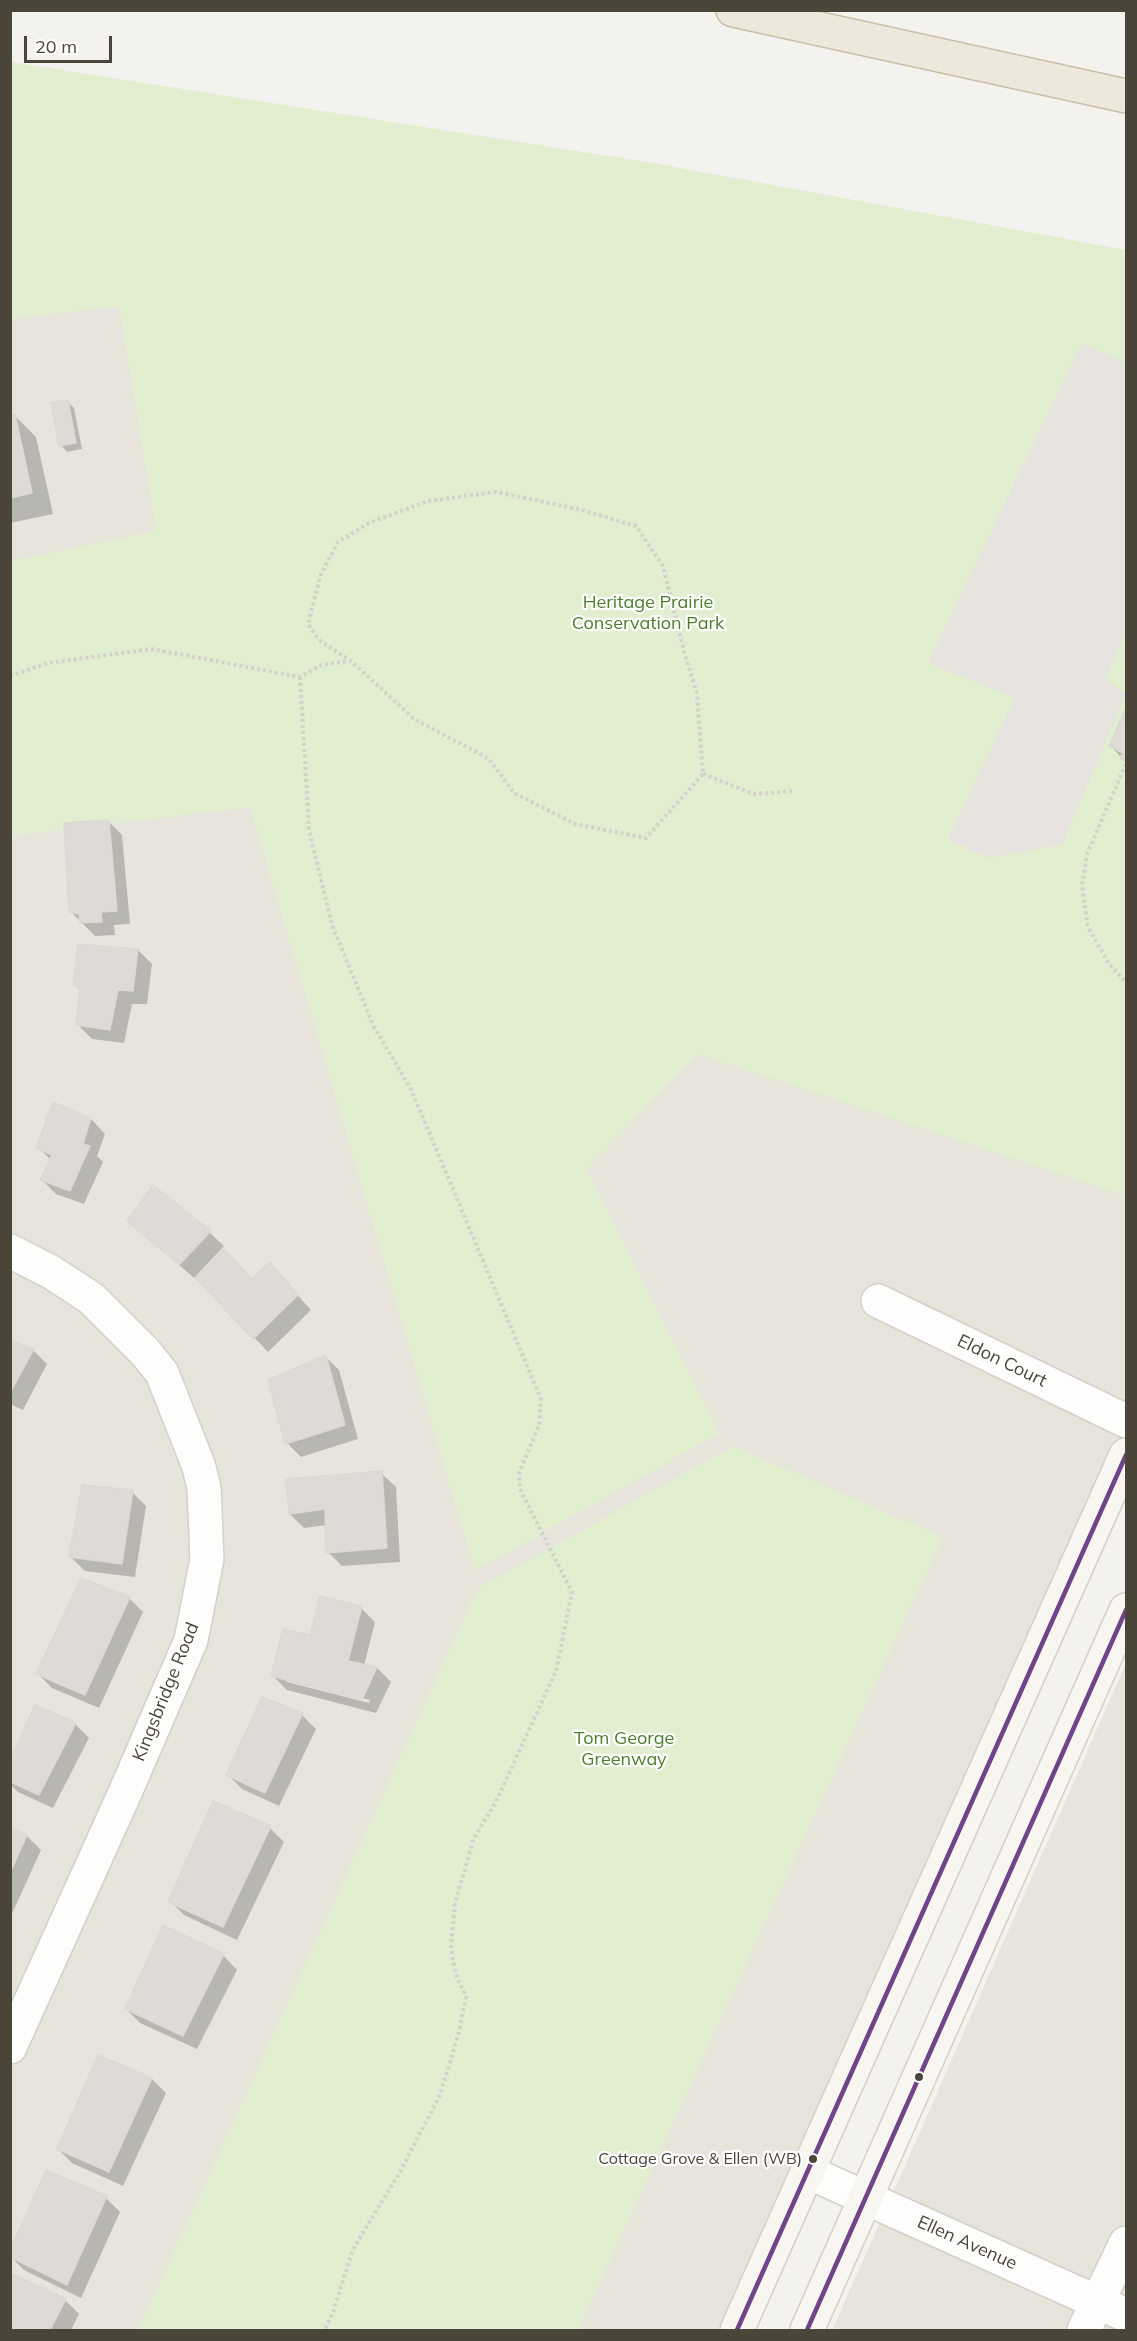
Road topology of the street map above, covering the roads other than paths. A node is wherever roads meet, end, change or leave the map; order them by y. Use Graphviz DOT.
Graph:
graph roads {
  1 [pos="733,10"];
  2 [pos="1126,96"];
  3 [pos="10,1251"];
  4 [pos="878,1301"];
  5 [pos="1126,1421"];
  6 [pos="1126,1455"];
  7 [pos="1126,1610"];
  8 [pos="10,2047"];
  9 [pos="808,2172"];
  10 [pos="866,2198"];
  11 [pos="1126,2243"];
  12 [pos="1126,2315"];
  13 [pos="1090,2316"];
  14 [pos="737,2331"];
  15 [pos="807,2331"];
  1 -- 2 [label="highway"];
  3 -- 8 [label="street, Kingsbridge Road"];
  4 -- 5 [label="street, Eldon Court"];
  6 -- 9 [label="main road"];
  7 -- 10 [label="main road"];
  9 -- 10 [label="street, Ellen Avenue"];
  9 -- 14 [label="main road"];
  10 -- 13 [label="street, Ellen Avenue"];
  10 -- 15 [label="main road"];
  11 -- 13 [label="street"];
  12 -- 13 [label="street, Ellen Avenue"];
}
